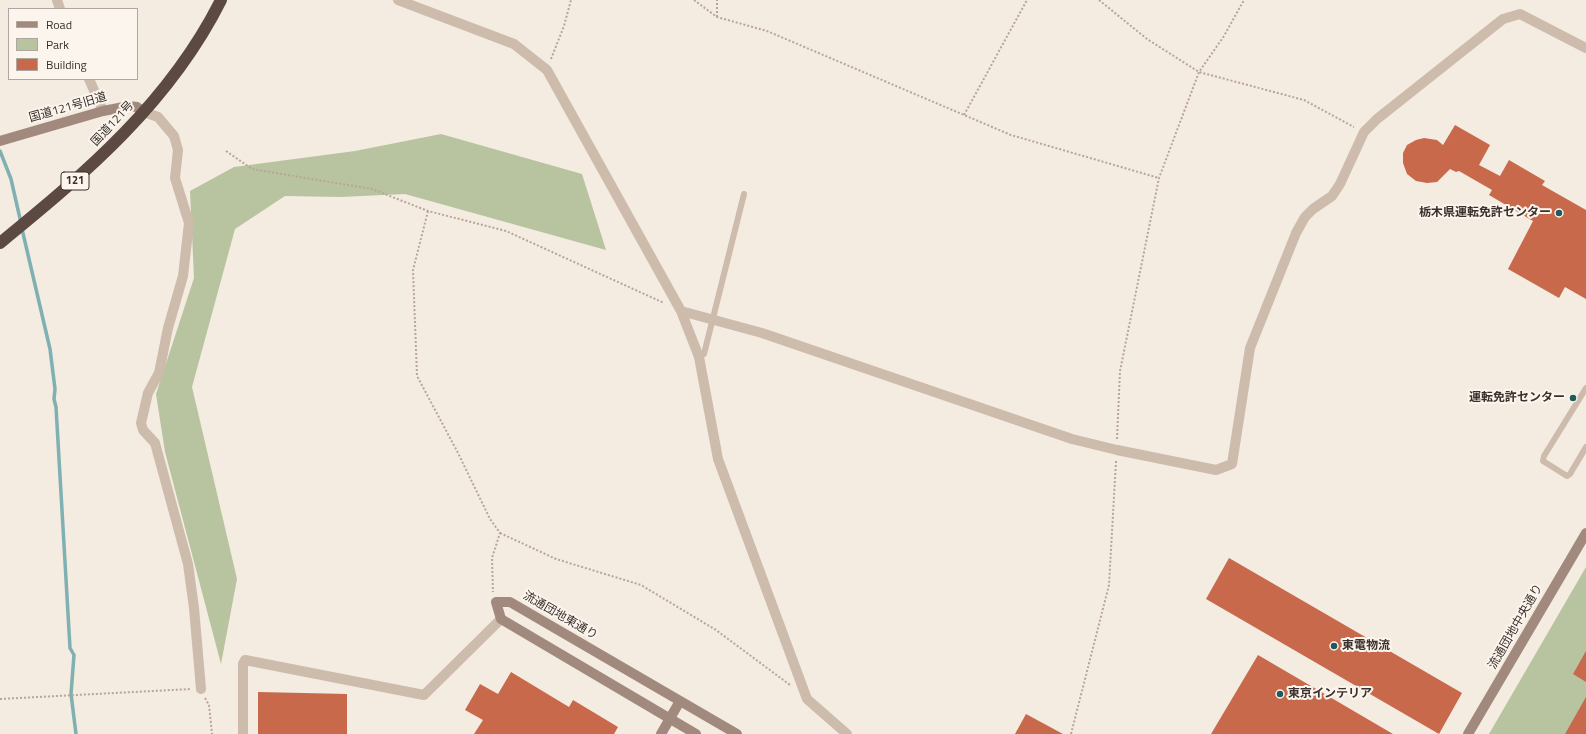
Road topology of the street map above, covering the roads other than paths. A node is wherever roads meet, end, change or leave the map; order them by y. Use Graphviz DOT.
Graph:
graph roads {
  1 [pos="221,0"];
  2 [pos="398,0"];
  3 [pos="1585,45"];
  4 [pos="89,80"];
  5 [pos="103,111"];
  6 [pos="144,112"];
  7 [pos="0,141"];
  8 [pos="744,194"];
  9 [pos="0,243"];
  10 [pos="681,311"];
  11 [pos="713,321"];
  12 [pos="699,357"];
  13 [pos="1586,388"];
  14 [pos="1586,447"];
  15 [pos="1586,533"];
  16 [pos="1583,547"];
  17 [pos="501,619"];
  18 [pos="201,688"];
  19 [pos="680,701"];
  20 [pos="670,718"];
  21 [pos="242,734"];
  22 [pos="661,734"];
  23 [pos="696,734"];
  24 [pos="737,734"];
  25 [pos="847,734"];
  26 [pos="1468,734"];
  1 -- 6 [label="highway, 国道121号 / 121"];
  2 -- 10 [label="street"];
  3 -- 11 [label="street"];
  4 -- 5 [label="street"];
  5 -- 6 [label="street, 国道121号旧道"];
  5 -- 7 [label="street, 国道121号旧道"];
  6 -- 9 [label="highway, 国道121号 / 121"];
  6 -- 18 [label="street"];
  8 -- 11 [label="lane"];
  10 -- 11 [label="street"];
  10 -- 12 [label="street"];
  11 -- 12 [label="lane"];
  12 -- 25 [label="street"];
  13 -- 14 [label="lane"];
  15 -- 16 [label="street, 流通団地中央通り"];
  16 -- 26 [label="street, 流通団地中央通り"];
  17 -- 19 [label="street, 流通団地東通り"];
  17 -- 20 [label="street"];
  17 -- 21 [label="street"];
  19 -- 20 [label="street"];
  19 -- 24 [label="street, 流通団地東通り"];
  20 -- 22 [label="street"];
  20 -- 23 [label="street"];
}
